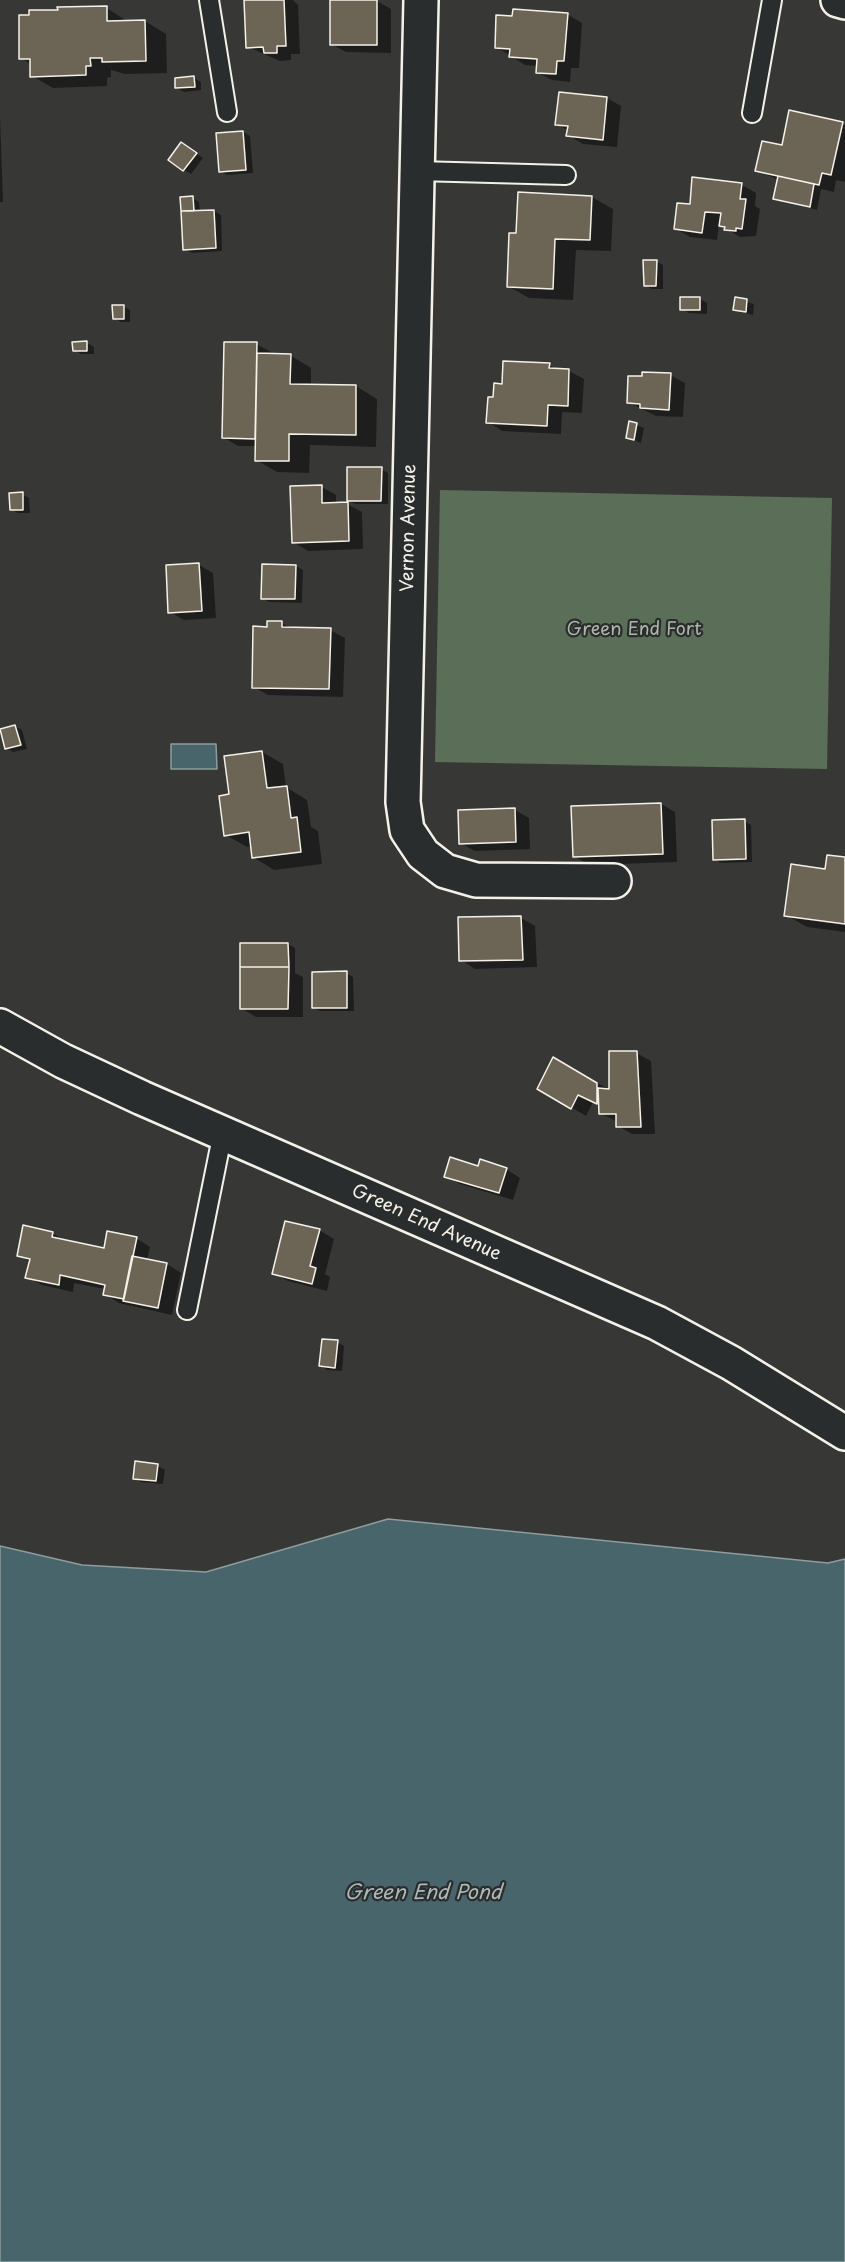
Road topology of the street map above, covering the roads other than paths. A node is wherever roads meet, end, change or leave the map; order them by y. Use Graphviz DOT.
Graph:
graph roads {
  1 [pos="209,0"];
  2 [pos="421,0"];
  3 [pos="772,0"];
  4 [pos="837,0"];
  5 [pos="845,2"];
  6 [pos="227,112"];
  7 [pos="752,113"];
  8 [pos="417,171"];
  9 [pos="566,175"];
  10 [pos="614,881"];
  11 [pos="0,1026"];
  12 [pos="223,1132"];
  13 [pos="187,1310"];
  14 [pos="845,1434"];
  1 -- 6 [label="lane"];
  2 -- 8 [label="street, Vernon Avenue"];
  3 -- 7 [label="lane"];
  4 -- 5 [label="street"];
  8 -- 9 [label="lane"];
  8 -- 10 [label="street, Vernon Avenue"];
  11 -- 12 [label="street, Green End Avenue"];
  12 -- 13 [label="lane"];
  12 -- 14 [label="street, Green End Avenue"];
}
